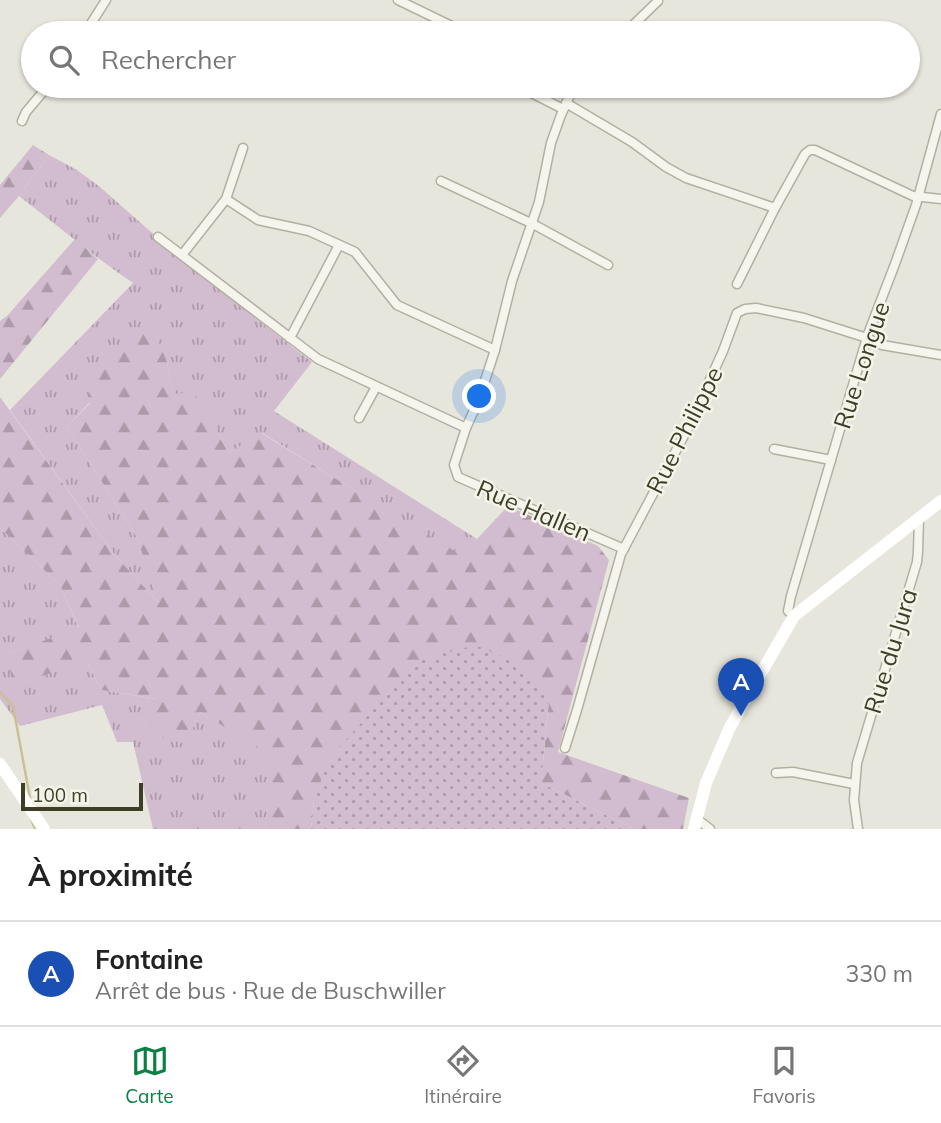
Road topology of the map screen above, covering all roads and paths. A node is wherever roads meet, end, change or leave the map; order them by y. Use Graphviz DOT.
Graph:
graph roads {
  1 [pos="106,0"];
  2 [pos="398,0"];
  3 [pos="658,1"];
  4 [pos="93,21"];
  5 [pos="441,21"];
  6 [pos="637,21"];
  7 [pos="38,98"];
  8 [pos="546,98"];
  9 [pos="569,98"];
  10 [pos="565,106"];
  11 [pos="941,114"];
  12 [pos="22,121"];
  13 [pos="243,148"];
  14 [pos="441,181"];
  15 [pos="919,197"];
  16 [pos="226,199"];
  17 [pos="941,200"];
  18 [pos="775,208"];
  19 [pos="533,224"];
  20 [pos="158,237"];
  21 [pos="339,245"];
  22 [pos="182,255"];
  23 [pos="608,265"];
  24 [pos="737,284"];
  25 [pos="290,338"];
  26 [pos="867,338"];
  27 [pos="495,351"];
  28 [pos="941,355"];
  29 [pos="376,387"];
  30 [pos="359,418"];
  31 [pos="466,428"];
  32 [pos="774,449"];
  33 [pos="831,460"];
  34 [pos="941,501"];
  35 [pos="919,518"];
  36 [pos="624,549"];
  37 [pos="794,615"];
  38 [pos="565,748"];
  39 [pos="0,764"];
  40 [pos="776,772"];
  41 [pos="854,784"];
  42 [pos="695,824"];
  43 [pos="44,829"];
  44 [pos="710,829"];
  45 [pos="858,829"];
  1 -- 4 [label="street"];
  2 -- 5 [label="street"];
  3 -- 6 [label="street"];
  7 -- 12 [label="street"];
  8 -- 10 [label="street"];
  9 -- 10 [label="street, Rue Hallen"];
  10 -- 18 [label="street"];
  10 -- 19 [label="street, Rue Hallen"];
  11 -- 15 [label="street, Rue Longue"];
  13 -- 16 [label="street"];
  14 -- 19 [label="street"];
  15 -- 17 [label="street"];
  15 -- 18 [label="street"];
  15 -- 26 [label="street, Rue Longue"];
  16 -- 21 [label="street"];
  16 -- 22 [label="street"];
  18 -- 24 [label="street"];
  19 -- 23 [label="street"];
  19 -- 27 [label="street, Rue Hallen"];
  20 -- 22 [label="street"];
  21 -- 25 [label="street"];
  21 -- 27 [label="street"];
  22 -- 25 [label="street"];
  25 -- 29 [label="street"];
  26 -- 28 [label="street, Rue Philippe"];
  26 -- 33 [label="street, Rue Longue"];
  26 -- 36 [label="street, Rue Philippe"];
  27 -- 31 [label="street, Rue Hallen"];
  29 -- 30 [label="street"];
  29 -- 31 [label="street"];
  31 -- 36 [label="street, Rue Hallen"];
  32 -- 33 [label="street"];
  33 -- 37 [label="street, Rue Longue"];
  34 -- 35 [label="street"];
  35 -- 37 [label="street"];
  35 -- 41 [label="street, Rue du Jura"];
  36 -- 38 [label="street, Rue Philippe"];
  37 -- 42 [label="street"];
  39 -- 43 [label="street"];
  40 -- 41 [label="street"];
  41 -- 45 [label="street, Rue du Jura"];
  42 -- 44 [label="street"];
}
